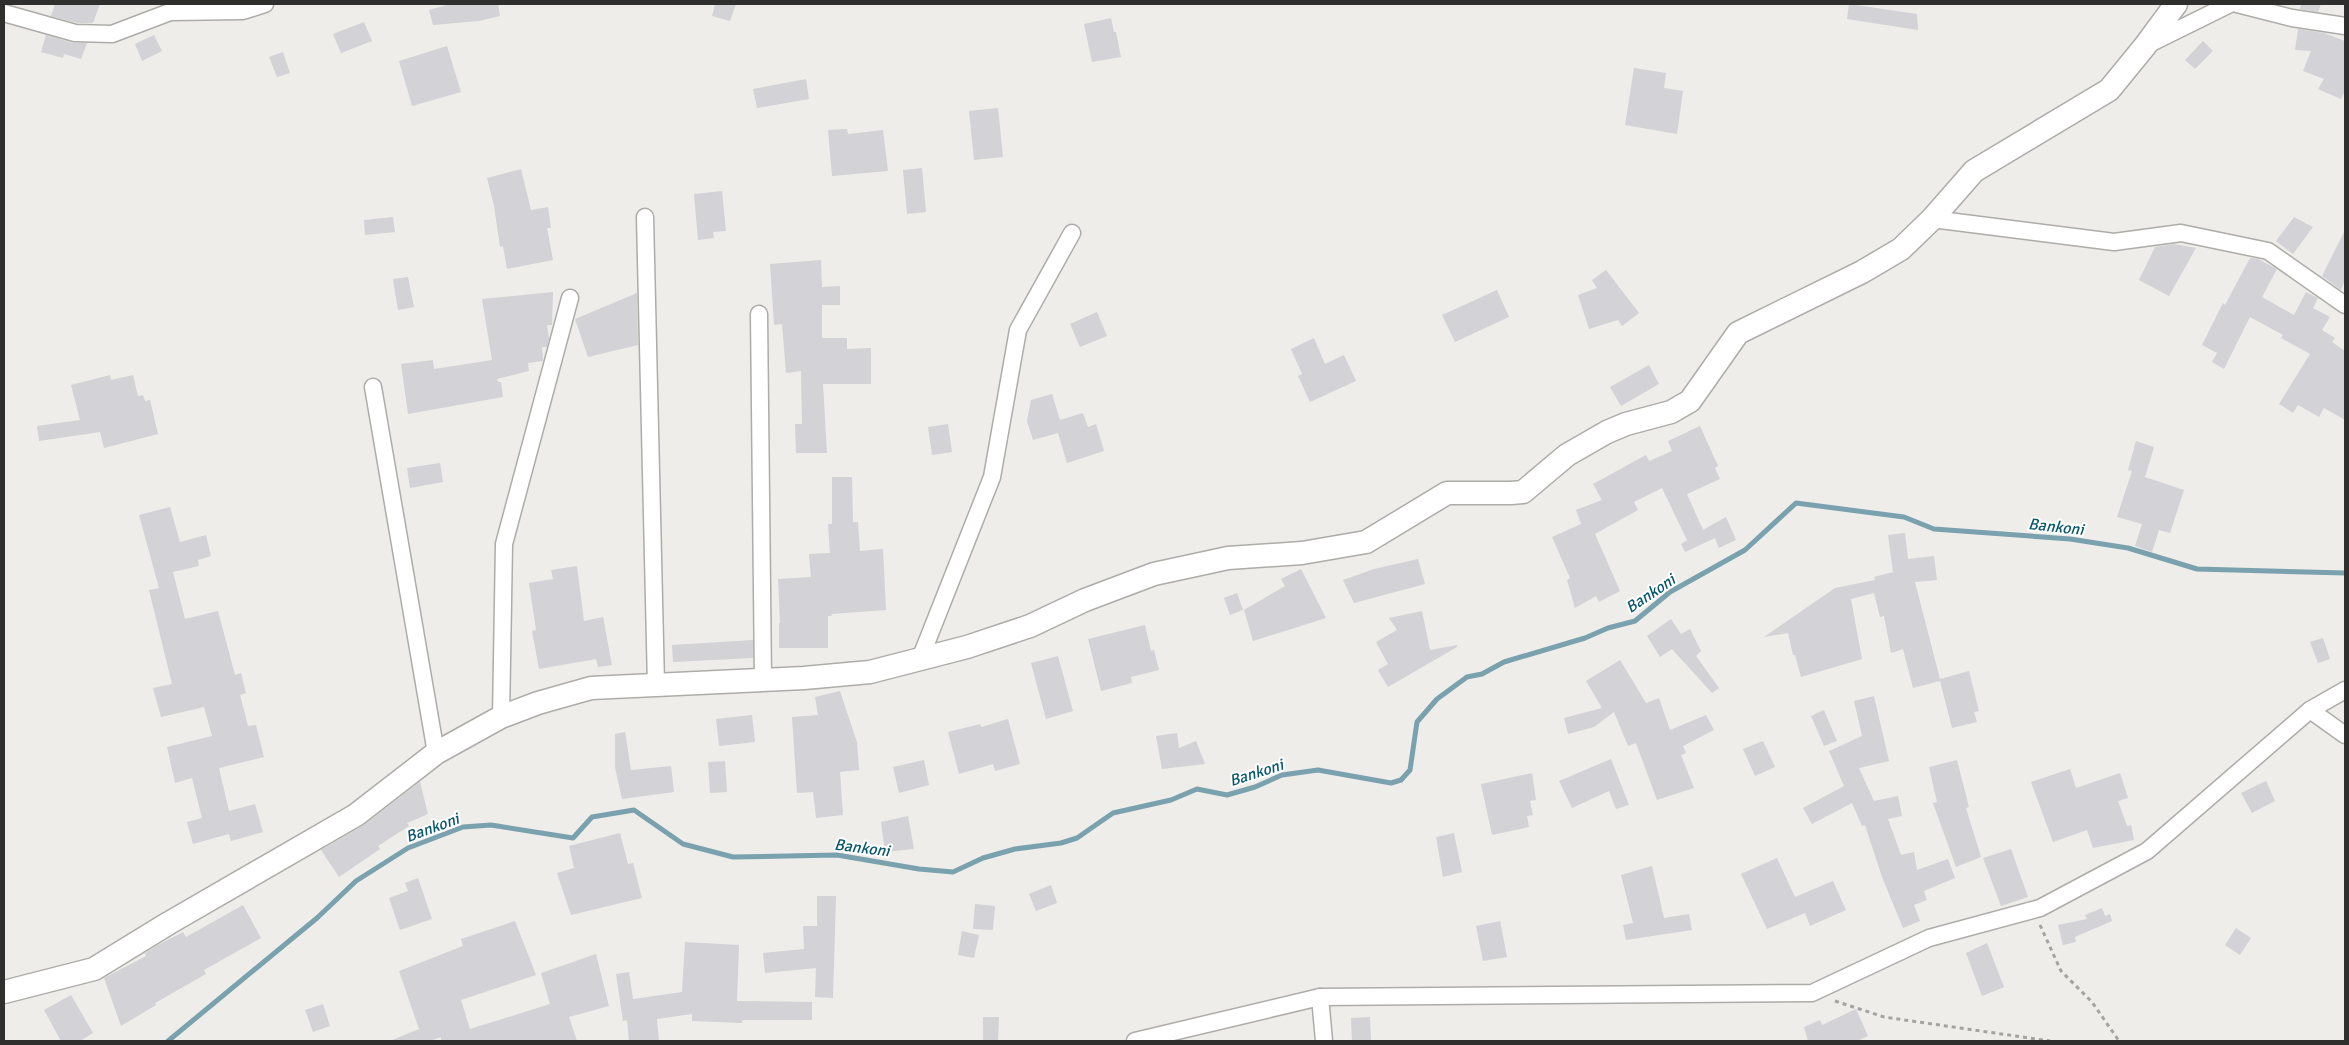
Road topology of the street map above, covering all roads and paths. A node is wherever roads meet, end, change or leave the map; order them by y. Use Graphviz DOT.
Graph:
graph roads {
  1 [pos="265,4"];
  2 [pos="2176,4"];
  3 [pos="2230,4"];
  4 [pos="2238,4"];
  5 [pos="4,13"];
  6 [pos="2345,26"];
  7 [pos="2145,46"];
  8 [pos="645,217"];
  9 [pos="1932,219"];
  10 [pos="1072,233"];
  11 [pos="570,298"];
  12 [pos="2345,305"];
  13 [pos="759,314"];
  14 [pos="373,387"];
  15 [pos="920,659"];
  16 [pos="763,680"];
  17 [pos="656,685"];
  18 [pos="2345,690"];
  19 [pos="2310,710"];
  20 [pos="501,717"];
  21 [pos="2345,735"];
  22 [pos="436,753"];
  23 [pos="2033,910"];
  24 [pos="4,992"];
  25 [pos="1812,994"];
  26 [pos="1320,997"];
  27 [pos="1135,1041"];
  28 [pos="1324,1041"];
  29 [pos="2050,1041"];
  30 [pos="2119,1041"];
  1 -- 5 [label="street"];
  2 -- 7 [label="street"];
  3 -- 7 [label="street"];
  4 -- 6 [label="street"];
  7 -- 9 [label="street"];
  8 -- 17 [label="street"];
  9 -- 12 [label="street"];
  9 -- 15 [label="street"];
  10 -- 15 [label="street"];
  11 -- 20 [label="street"];
  13 -- 16 [label="street"];
  14 -- 22 [label="street"];
  15 -- 16 [label="street"];
  16 -- 17 [label="street"];
  17 -- 20 [label="street"];
  18 -- 19 [label="street"];
  19 -- 21 [label="street"];
  19 -- 23 [label="street"];
  20 -- 22 [label="street"];
  22 -- 24 [label="street"];
  23 -- 25 [label="street"];
  23 -- 30 [label="path"];
  25 -- 26 [label="street"];
  25 -- 29 [label="path"];
  26 -- 27 [label="street"];
  26 -- 28 [label="street"];
}
